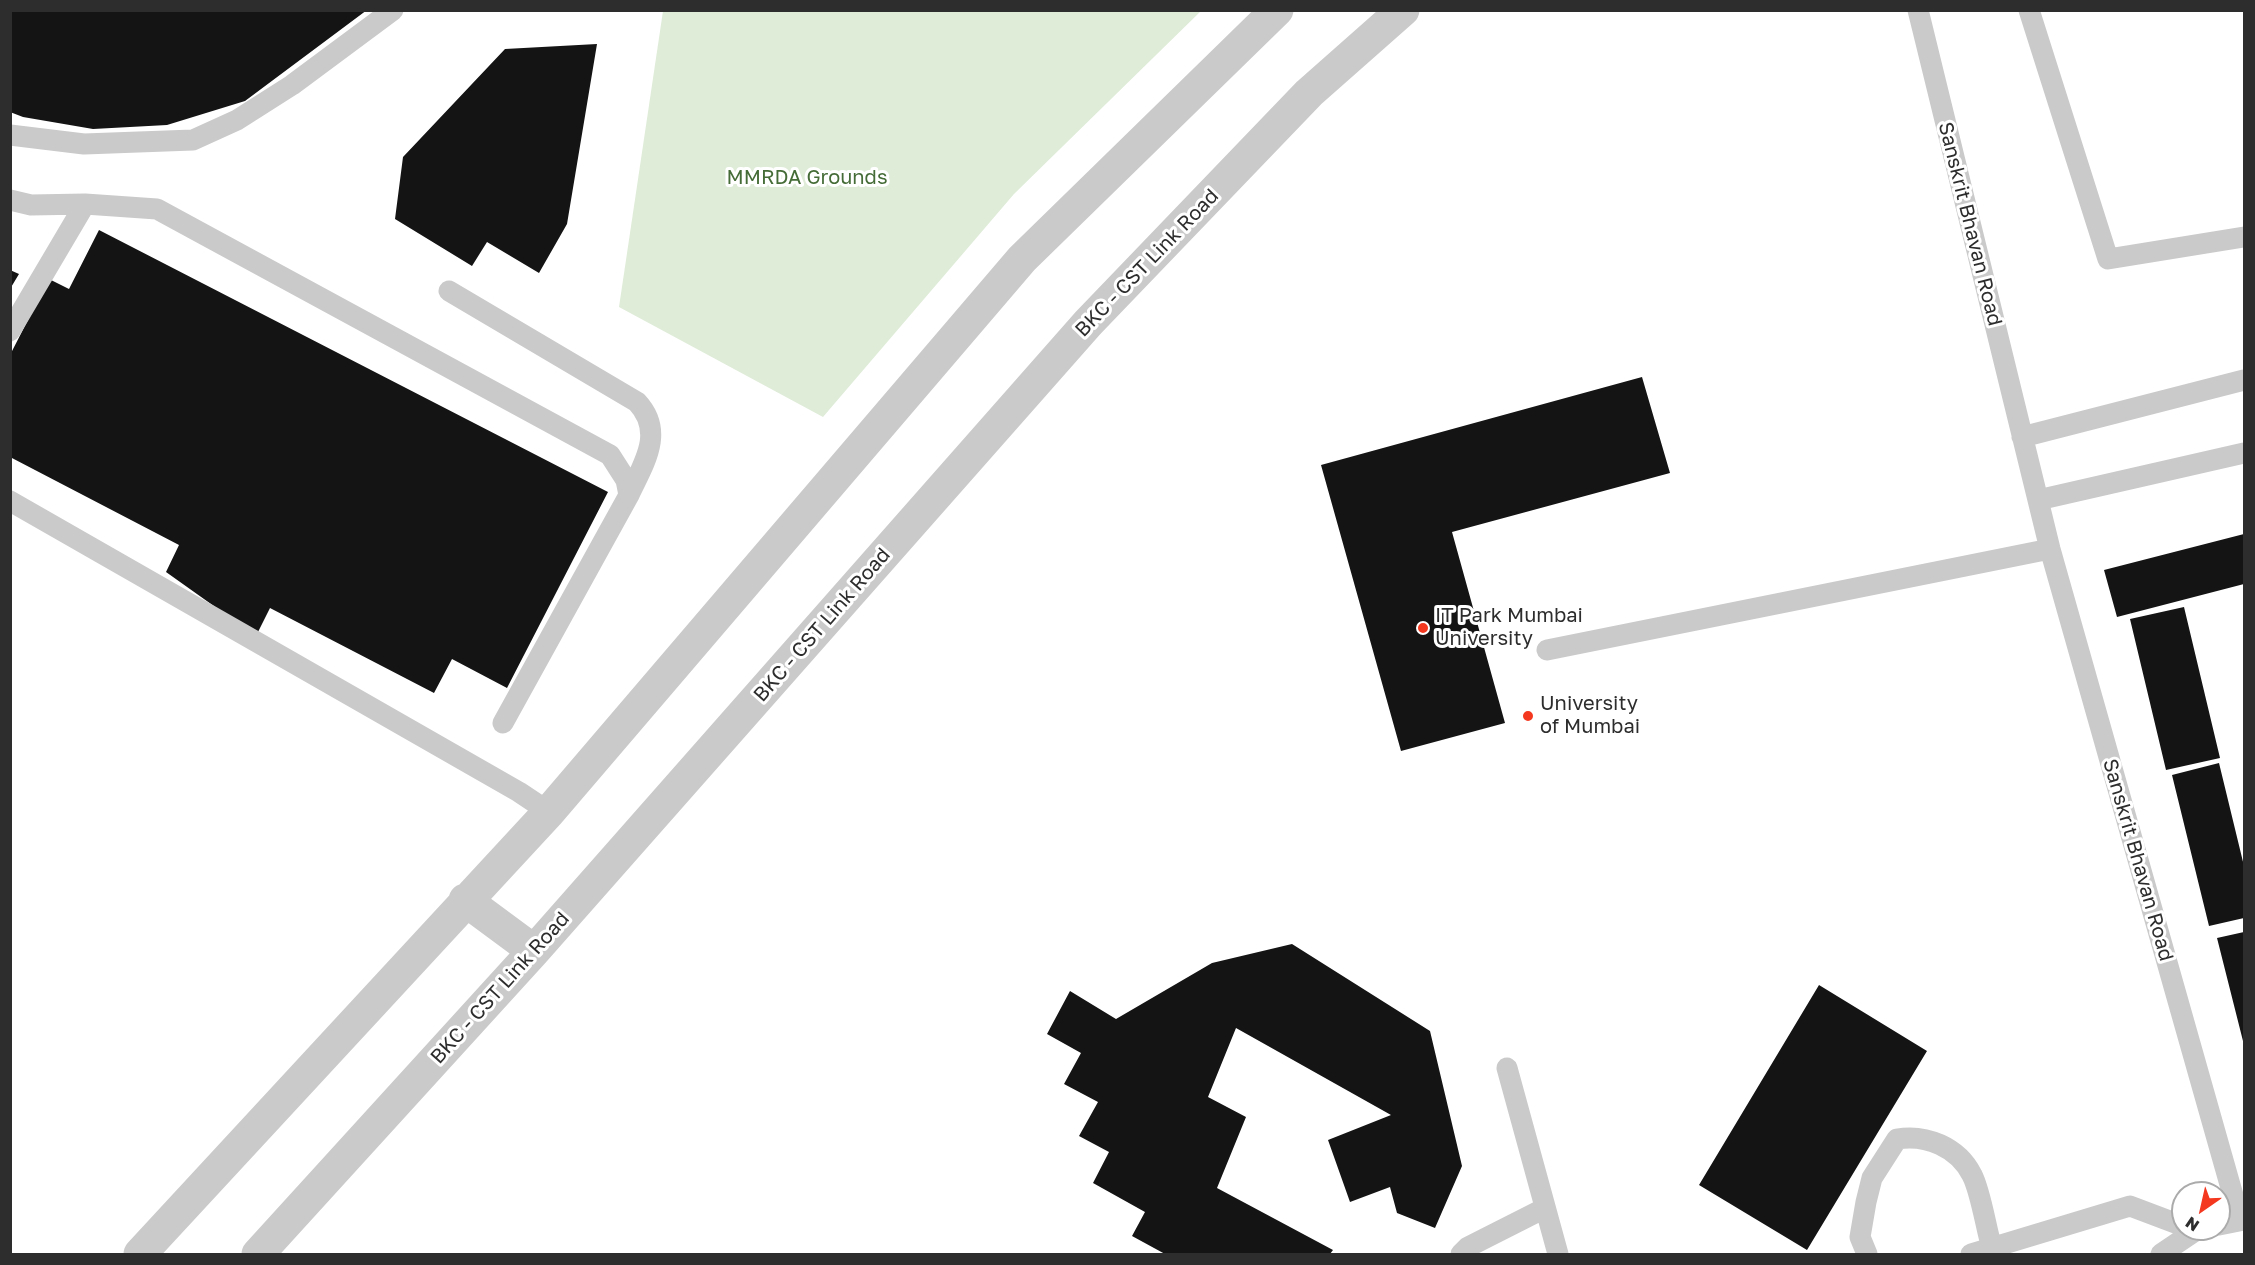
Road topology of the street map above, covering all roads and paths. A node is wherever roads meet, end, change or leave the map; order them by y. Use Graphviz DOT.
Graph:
graph roads {
  1 [pos="393,10"];
  2 [pos="1277,10"];
  3 [pos="1403,10"];
  4 [pos="1918,10"];
  5 [pos="2029,10"];
  6 [pos="10,135"];
  7 [pos="12,201"];
  8 [pos="85,204"];
  9 [pos="2244,237"];
  10 [pos="449,291"];
  11 [pos="10,331"];
  12 [pos="2244,380"];
  13 [pos="2022,437"];
  14 [pos="2244,453"];
  15 [pos="630,495"];
  16 [pos="2038,500"];
  17 [pos="10,501"];
  18 [pos="2050,549"];
  19 [pos="1547,650"];
  20 [pos="503,723"];
  21 [pos="549,812"];
  22 [pos="465,900"];
  23 [pos="534,951"];
  24 [pos="1507,1068"];
  25 [pos="1545,1208"];
  26 [pos="2242,1220"];
  27 [pos="2171,1221"];
  28 [pos="2176,1241"];
  29 [pos="1992,1248"];
  30 [pos="140,1254"];
  31 [pos="258,1254"];
  32 [pos="1461,1254"];
  33 [pos="1558,1254"];
  34 [pos="1867,1254"];
  35 [pos="1971,1254"];
  36 [pos="2161,1254"];
  1 -- 6 [label="lane"];
  2 -- 21 [label="street"];
  3 -- 23 [label="street, BKC - CST Link Road"];
  4 -- 13 [label="lane, Sanskrit Bhavan Road"];
  5 -- 9 [label="lane"];
  7 -- 8 [label="lane"];
  8 -- 11 [label="lane"];
  8 -- 15 [label="lane"];
  10 -- 15 [label="lane"];
  12 -- 13 [label="lane"];
  13 -- 16 [label="lane, Sanskrit Bhavan Road"];
  14 -- 16 [label="lane"];
  15 -- 20 [label="lane"];
  16 -- 18 [label="lane, Sanskrit Bhavan Road"];
  17 -- 21 [label="lane"];
  18 -- 19 [label="lane"];
  18 -- 26 [label="lane, Sanskrit Bhavan Road"];
  21 -- 22 [label="street"];
  22 -- 23 [label="street"];
  22 -- 30 [label="street"];
  23 -- 31 [label="street, BKC - CST Link Road"];
  24 -- 25 [label="lane"];
  25 -- 32 [label="lane"];
  25 -- 33 [label="lane"];
  27 -- 29 [label="lane"];
  28 -- 36 [label="lane"];
  29 -- 34 [label="lane"];
  29 -- 35 [label="lane"];
}
